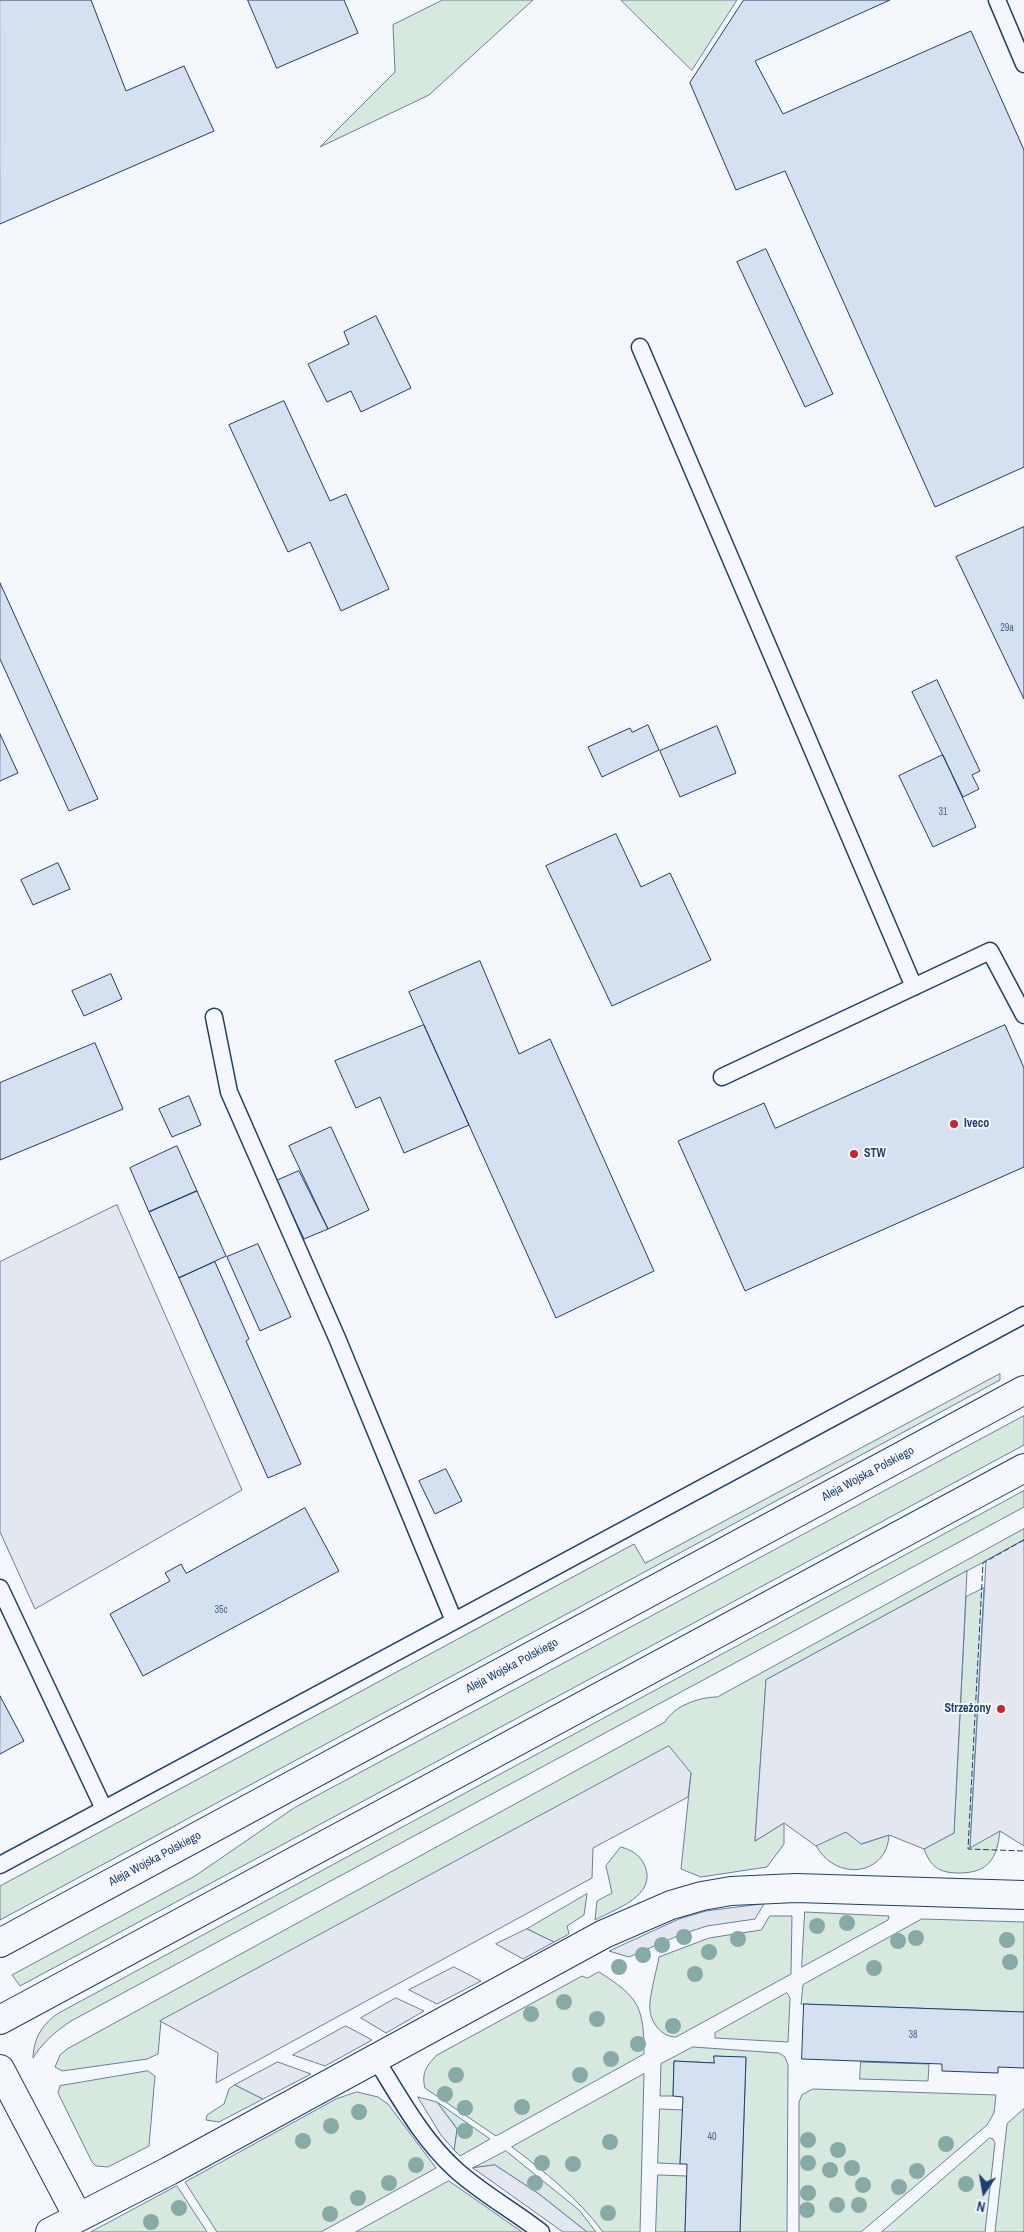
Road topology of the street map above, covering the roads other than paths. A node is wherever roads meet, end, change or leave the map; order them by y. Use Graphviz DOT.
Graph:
graph roads {
  1 [pos="997,0"];
  2 [pos="1024,64"];
  3 [pos="640,347"];
  4 [pos="914,986"];
  5 [pos="1024,1015"];
  6 [pos="214,1017"];
  7 [pos="722,1077"];
  8 [pos="1024,1315"];
  9 [pos="1024,1390"];
  10 [pos="1024,1468"];
  11 [pos="0,1588"];
  12 [pos="454,1621"];
  13 [pos="104,1809"];
  14 [pos="0,1865"];
  15 [pos="1024,1896"];
  16 [pos="0,1943"];
  17 [pos="0,2020"];
  18 [pos="375,2058"];
  19 [pos="0,2069"];
  20 [pos="78,2217"];
  21 [pos="50,2232"];
  22 [pos="541,2232"];
  1 -- 2 [label="lane"];
  3 -- 4 [label="lane"];
  4 -- 5 [label="lane"];
  4 -- 7 [label="lane"];
  6 -- 12 [label="lane"];
  8 -- 12 [label="lane"];
  9 -- 16 [label="main road, Aleja Wojska Polskiego"];
  10 -- 17 [label="main road"];
  11 -- 13 [label="lane"];
  12 -- 13 [label="lane"];
  13 -- 14 [label="lane"];
  15 -- 18 [label="main road"];
  18 -- 20 [label="main road"];
  18 -- 22 [label="lane"];
  19 -- 20 [label="main road"];
  20 -- 21 [label="main road"];
}
